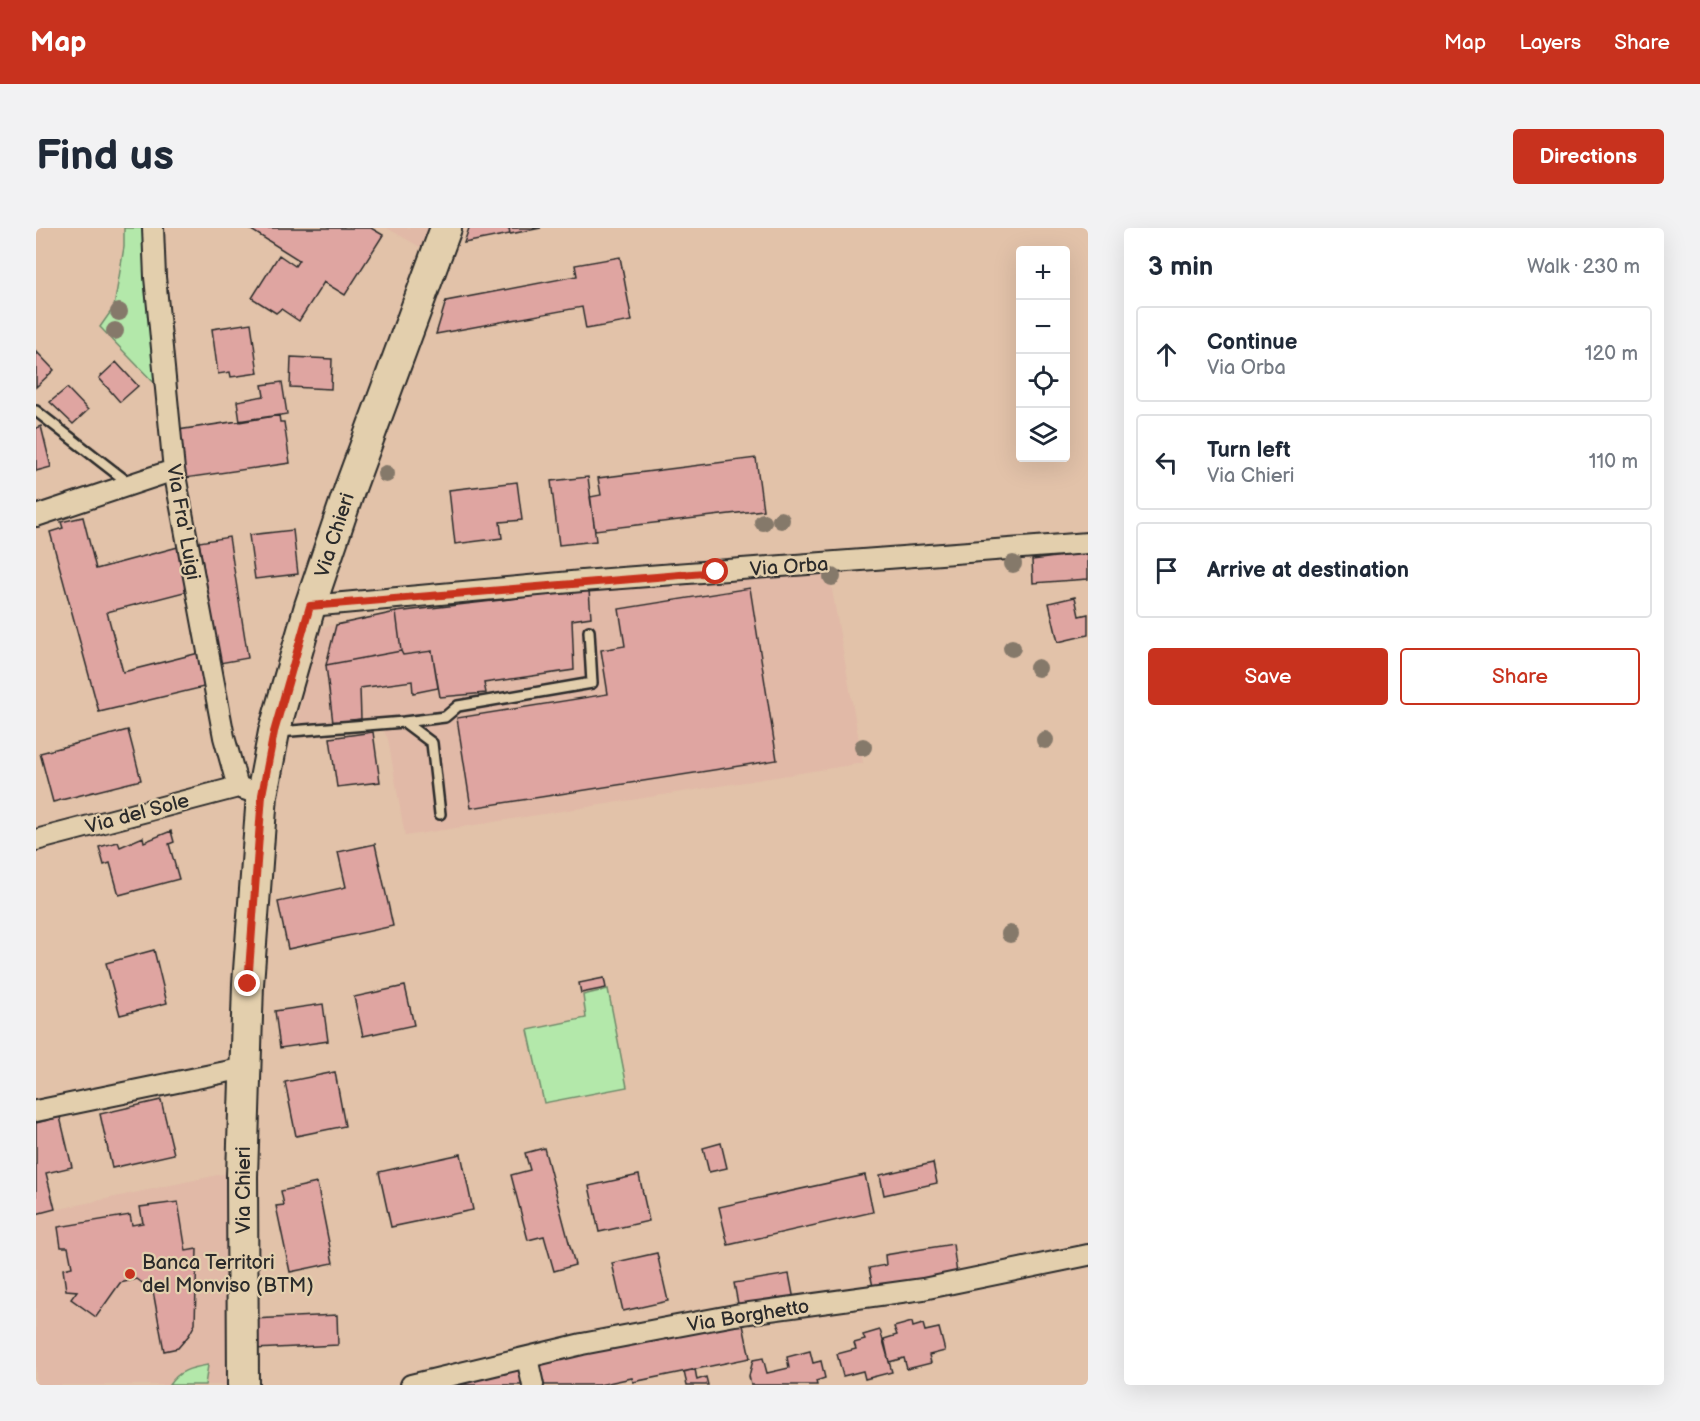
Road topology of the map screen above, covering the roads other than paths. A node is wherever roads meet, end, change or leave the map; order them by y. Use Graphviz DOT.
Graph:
graph roads {
  1 [pos="153,228"];
  2 [pos="446,228"];
  3 [pos="36,411"];
  4 [pos="174,470"];
  5 [pos="130,484"];
  6 [pos="36,516"];
  7 [pos="1088,543"];
  8 [pos="310,606"];
  9 [pos="589,631"];
  10 [pos="404,722"];
  11 [pos="274,732"];
  12 [pos="250,791"];
  13 [pos="440,814"];
  14 [pos="36,840"];
  15 [pos="245,1068"];
  16 [pos="36,1112"];
  17 [pos="1088,1256"];
  18 [pos="527,1358"];
  19 [pos="243,1385"];
  20 [pos="411,1385"];
  21 [pos="533,1385"];
  1 -- 4 [label="street, Via Fra' Luigi"];
  2 -- 8 [label="main road, Via Chieri"];
  3 -- 5 [label="lane"];
  4 -- 5 [label="street"];
  4 -- 12 [label="street, Via Fra' Luigi"];
  5 -- 6 [label="street"];
  7 -- 8 [label="street, Via Orba"];
  8 -- 11 [label="main road, Via Chieri"];
  9 -- 10 [label="lane"];
  10 -- 11 [label="lane"];
  10 -- 13 [label="lane"];
  11 -- 12 [label="main road, Via Chieri"];
  12 -- 14 [label="street, Via del Sole"];
  12 -- 15 [label="main road, Via Chieri"];
  15 -- 16 [label="street"];
  15 -- 19 [label="main road, Via Chieri"];
  17 -- 18 [label="street, Via Borghetto"];
  18 -- 20 [label="street, Via Borghetto"];
  18 -- 21 [label="street"];
}
